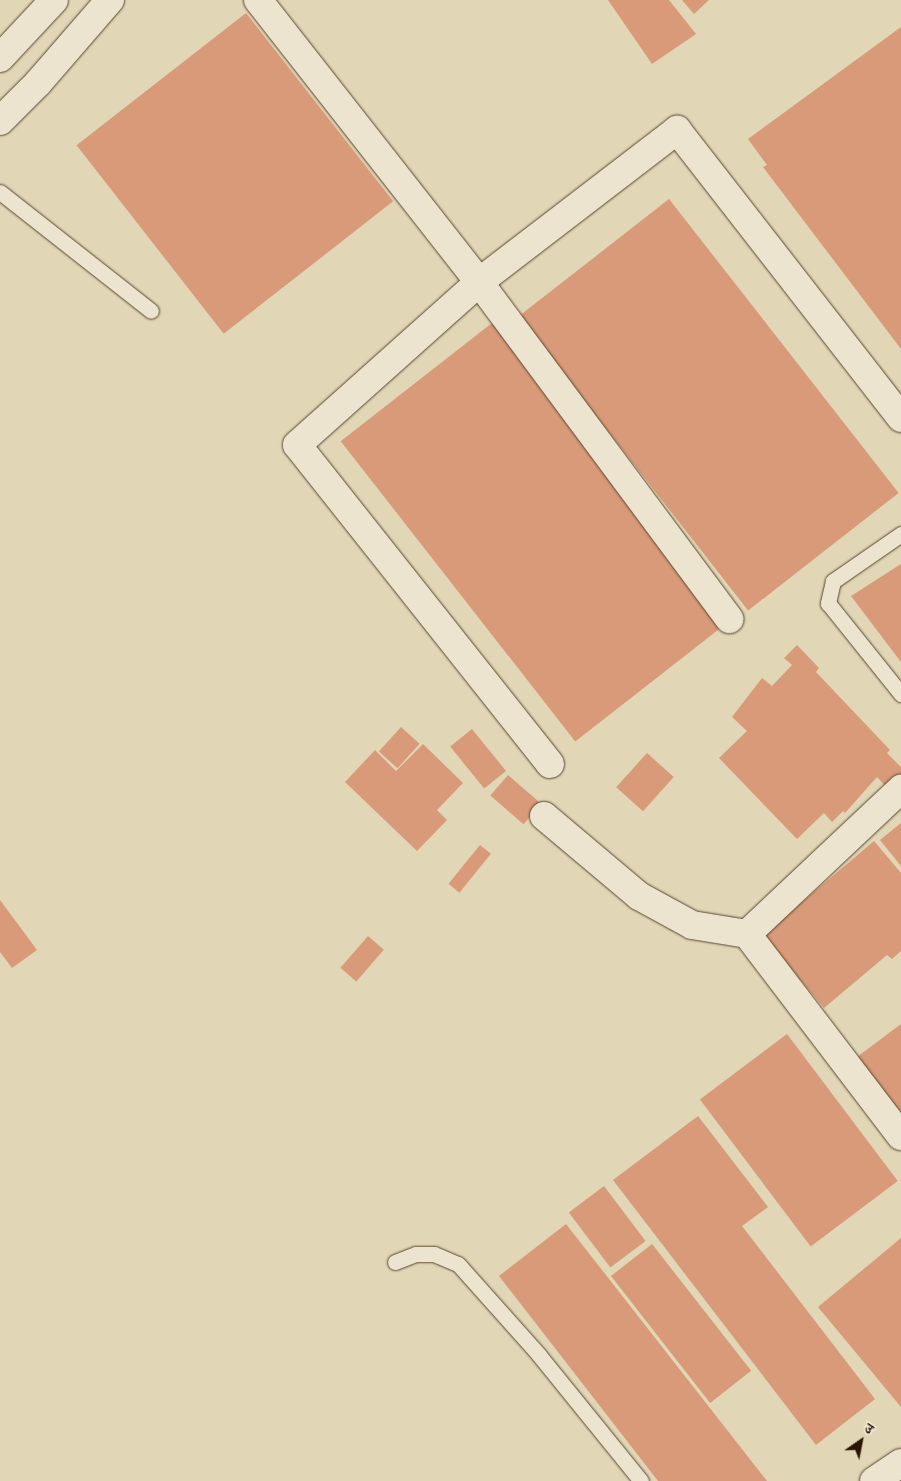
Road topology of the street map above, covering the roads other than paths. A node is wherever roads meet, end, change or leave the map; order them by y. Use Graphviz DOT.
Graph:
graph roads {
  1 [pos="54,0"];
  2 [pos="110,0"];
  3 [pos="258,0"];
  4 [pos="0,58"];
  5 [pos="0,121"];
  6 [pos="0,192"];
  7 [pos="479,282"];
  8 [pos="151,310"];
  9 [pos="901,418"];
  10 [pos="901,534"];
  11 [pos="729,619"];
  12 [pos="901,694"];
  13 [pos="550,764"];
  14 [pos="901,789"];
  15 [pos="544,816"];
  16 [pos="746,934"];
  17 [pos="901,1136"];
  18 [pos="395,1262"];
  19 [pos="901,1463"];
  20 [pos="641,1481"];
  21 [pos="874,1481"];
  1 -- 4 [label="street"];
  2 -- 5 [label="street"];
  3 -- 7 [label="street"];
  6 -- 8 [label="lane"];
  7 -- 9 [label="street"];
  7 -- 11 [label="street"];
  7 -- 13 [label="street"];
  10 -- 12 [label="lane"];
  14 -- 16 [label="street"];
  15 -- 16 [label="street"];
  16 -- 17 [label="street"];
  18 -- 20 [label="lane"];
  19 -- 21 [label="street"];
}
